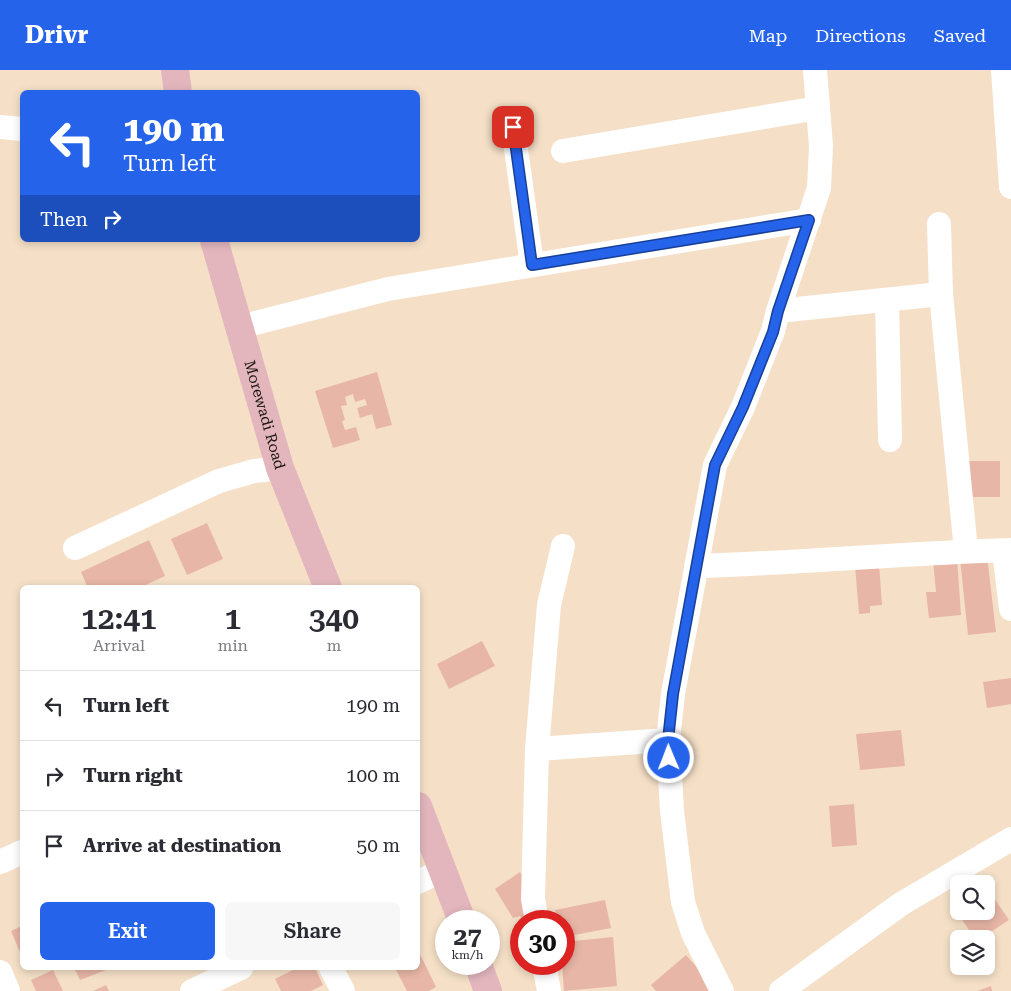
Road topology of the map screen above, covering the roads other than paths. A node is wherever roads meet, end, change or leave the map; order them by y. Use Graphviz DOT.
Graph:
graph roads {
  1 [pos="175,70"];
  2 [pos="815,70"];
  3 [pos="1003,70"];
  4 [pos="178,90"];
  5 [pos="818,108"];
  6 [pos="0,127"];
  7 [pos="513,127"];
  8 [pos="20,129"];
  9 [pos="563,151"];
  10 [pos="1011,187"];
  11 [pos="809,220"];
  12 [pos="939,224"];
  13 [pos="215,242"];
  14 [pos="532,265"];
  15 [pos="941,294"];
  16 [pos="887,300"];
  17 [pos="778,311"];
  18 [pos="240,327"];
  19 [pos="890,440"];
  20 [pos="280,468"];
  21 [pos="563,546"];
  22 [pos="75,548"];
  23 [pos="966,551"];
  24 [pos="1007,551"];
  25 [pos="696,566"];
  26 [pos="327,585"];
  27 [pos="1011,609"];
  28 [pos="668,740"];
  29 [pos="537,749"];
  30 [pos="420,811"];
  31 [pos="1011,839"];
  32 [pos="20,853"];
  33 [pos="0,862"];
  34 [pos="443,870"];
  35 [pos="420,881"];
  36 [pos="458,910"];
  37 [pos="535,910"];
  38 [pos="237,970"];
  39 [pos="332,970"];
  40 [pos="0,972"];
  41 [pos="482,975"];
  42 [pos="546,975"];
  43 [pos="8,991"];
  44 [pos="192,991"];
  45 [pos="343,991"];
  46 [pos="488,991"];
  47 [pos="549,991"];
  48 [pos="722,991"];
  49 [pos="781,991"];
  1 -- 4 [label="main road"];
  2 -- 5 [label="street"];
  3 -- 10 [label="street"];
  5 -- 9 [label="street"];
  5 -- 11 [label="street"];
  6 -- 8 [label="street"];
  7 -- 14 [label="street"];
  11 -- 14 [label="street"];
  11 -- 17 [label="street"];
  12 -- 15 [label="street"];
  13 -- 18 [label="main road, Morewadi Road"];
  14 -- 18 [label="street"];
  15 -- 16 [label="street"];
  15 -- 23 [label="street"];
  16 -- 17 [label="street"];
  16 -- 19 [label="street"];
  17 -- 25 [label="street"];
  18 -- 20 [label="main road, Morewadi Road"];
  20 -- 22 [label="street"];
  20 -- 26 [label="main road, Morewadi Road"];
  21 -- 29 [label="street"];
  23 -- 24 [label="street"];
  23 -- 25 [label="street"];
  24 -- 27 [label="street"];
  25 -- 28 [label="street"];
  28 -- 29 [label="street"];
  28 -- 48 [label="street"];
  29 -- 37 [label="street"];
  30 -- 34 [label="main road"];
  31 -- 49 [label="street"];
  32 -- 33 [label="street"];
  34 -- 35 [label="street"];
  34 -- 36 [label="main road"];
  38 -- 44 [label="street"];
  39 -- 45 [label="street"];
  40 -- 43 [label="street"];
  41 -- 46 [label="main road"];
  42 -- 47 [label="street"];
}
